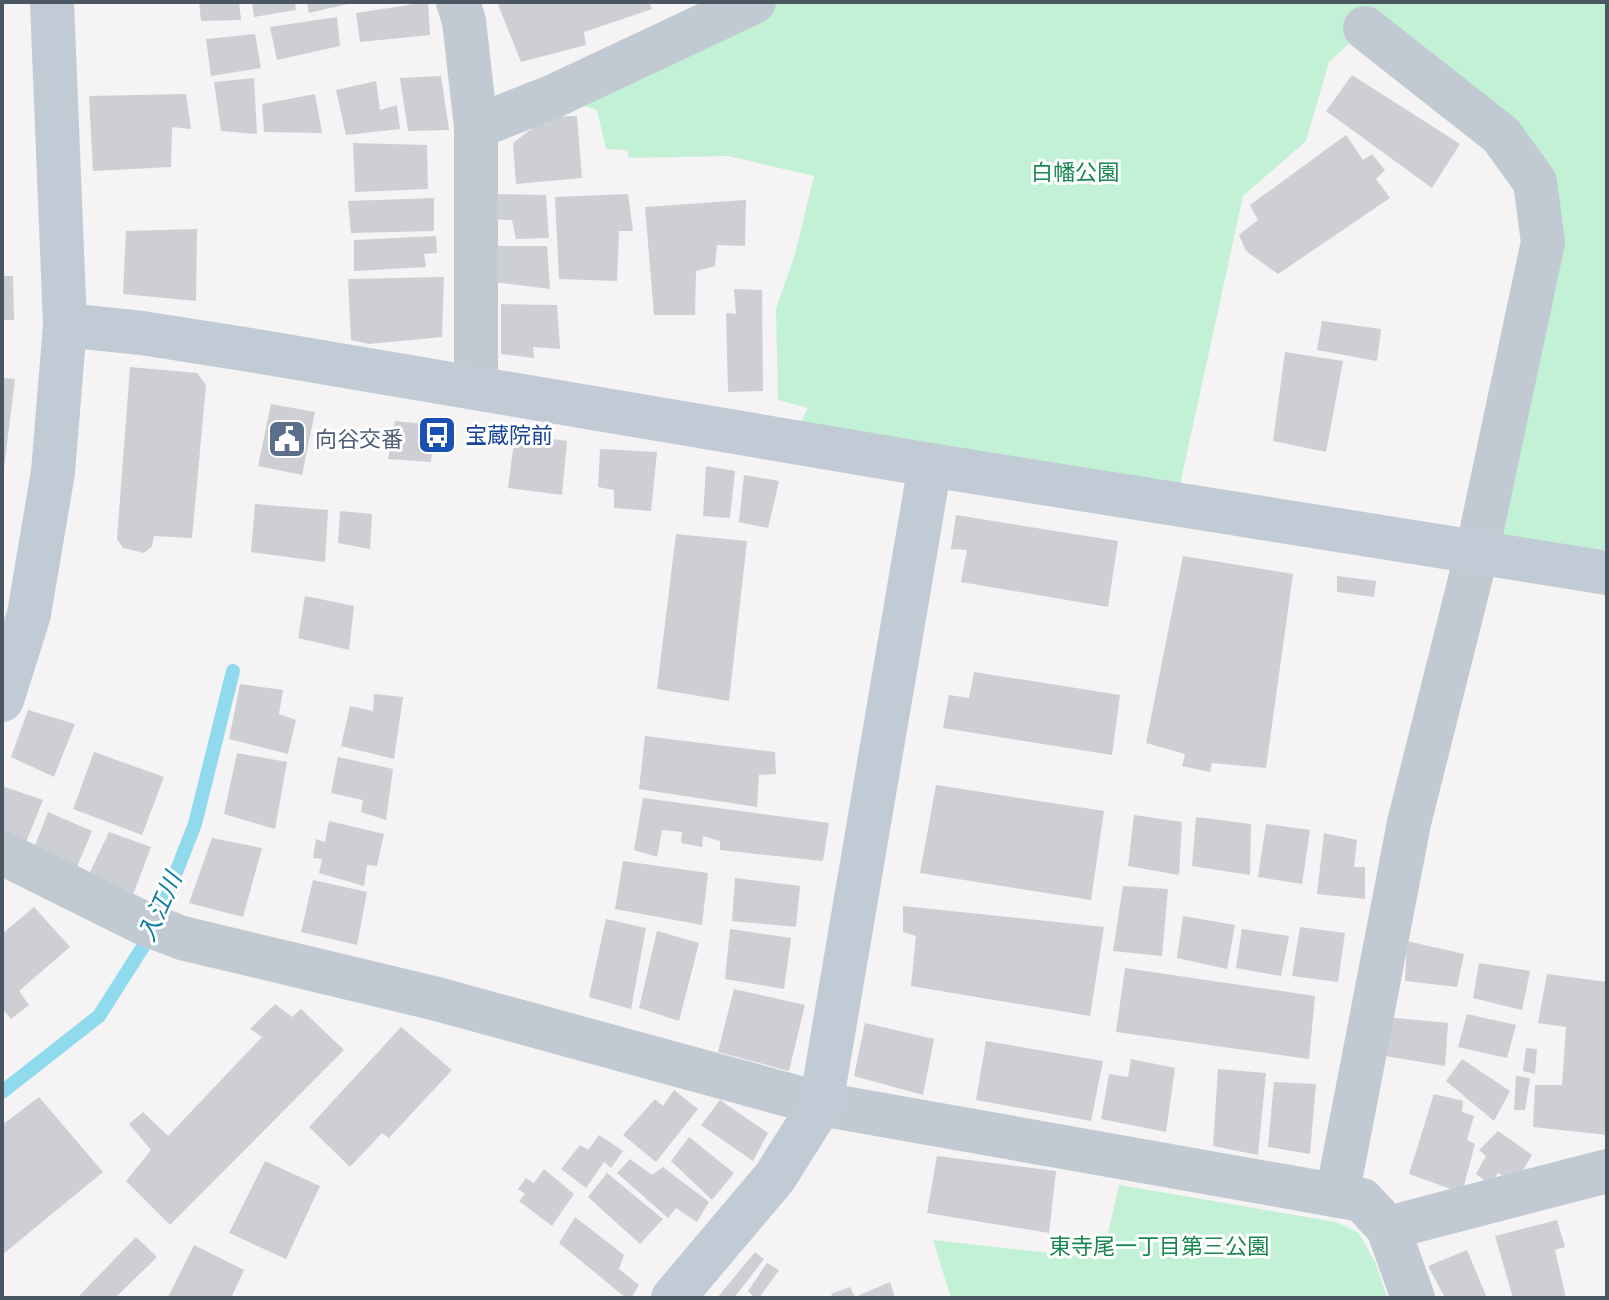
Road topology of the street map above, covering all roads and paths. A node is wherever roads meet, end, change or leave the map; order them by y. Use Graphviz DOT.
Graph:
graph roads {
  1 [pos="52,2"];
  2 [pos="458,2"];
  3 [pos="754,2"];
  4 [pos="1365,28"];
  5 [pos="476,127"];
  6 [pos="65,325"];
  7 [pos="476,388"];
  8 [pos="930,465"];
  9 [pos="1477,552"];
  10 [pos="1607,573"];
  11 [pos="3,696"];
  12 [pos="2,853"];
  13 [pos="821,1104"];
  14 [pos="1607,1171"];
  15 [pos="1337,1196"];
  16 [pos="1388,1228"];
  17 [pos="673,1298"];
  18 [pos="1413,1298"];
  1 -- 6 [label="street"];
  2 -- 5 [label="street"];
  3 -- 5 [label="street"];
  4 -- 9 [label="street"];
  5 -- 7 [label="street"];
  6 -- 7 [label="street"];
  6 -- 11 [label="street"];
  7 -- 8 [label="street"];
  8 -- 9 [label="street"];
  8 -- 13 [label="street"];
  9 -- 10 [label="street"];
  9 -- 15 [label="street"];
  12 -- 13 [label="street"];
  13 -- 15 [label="street"];
  13 -- 17 [label="street"];
  14 -- 16 [label="street"];
  15 -- 16 [label="street"];
  16 -- 18 [label="street"];
}
